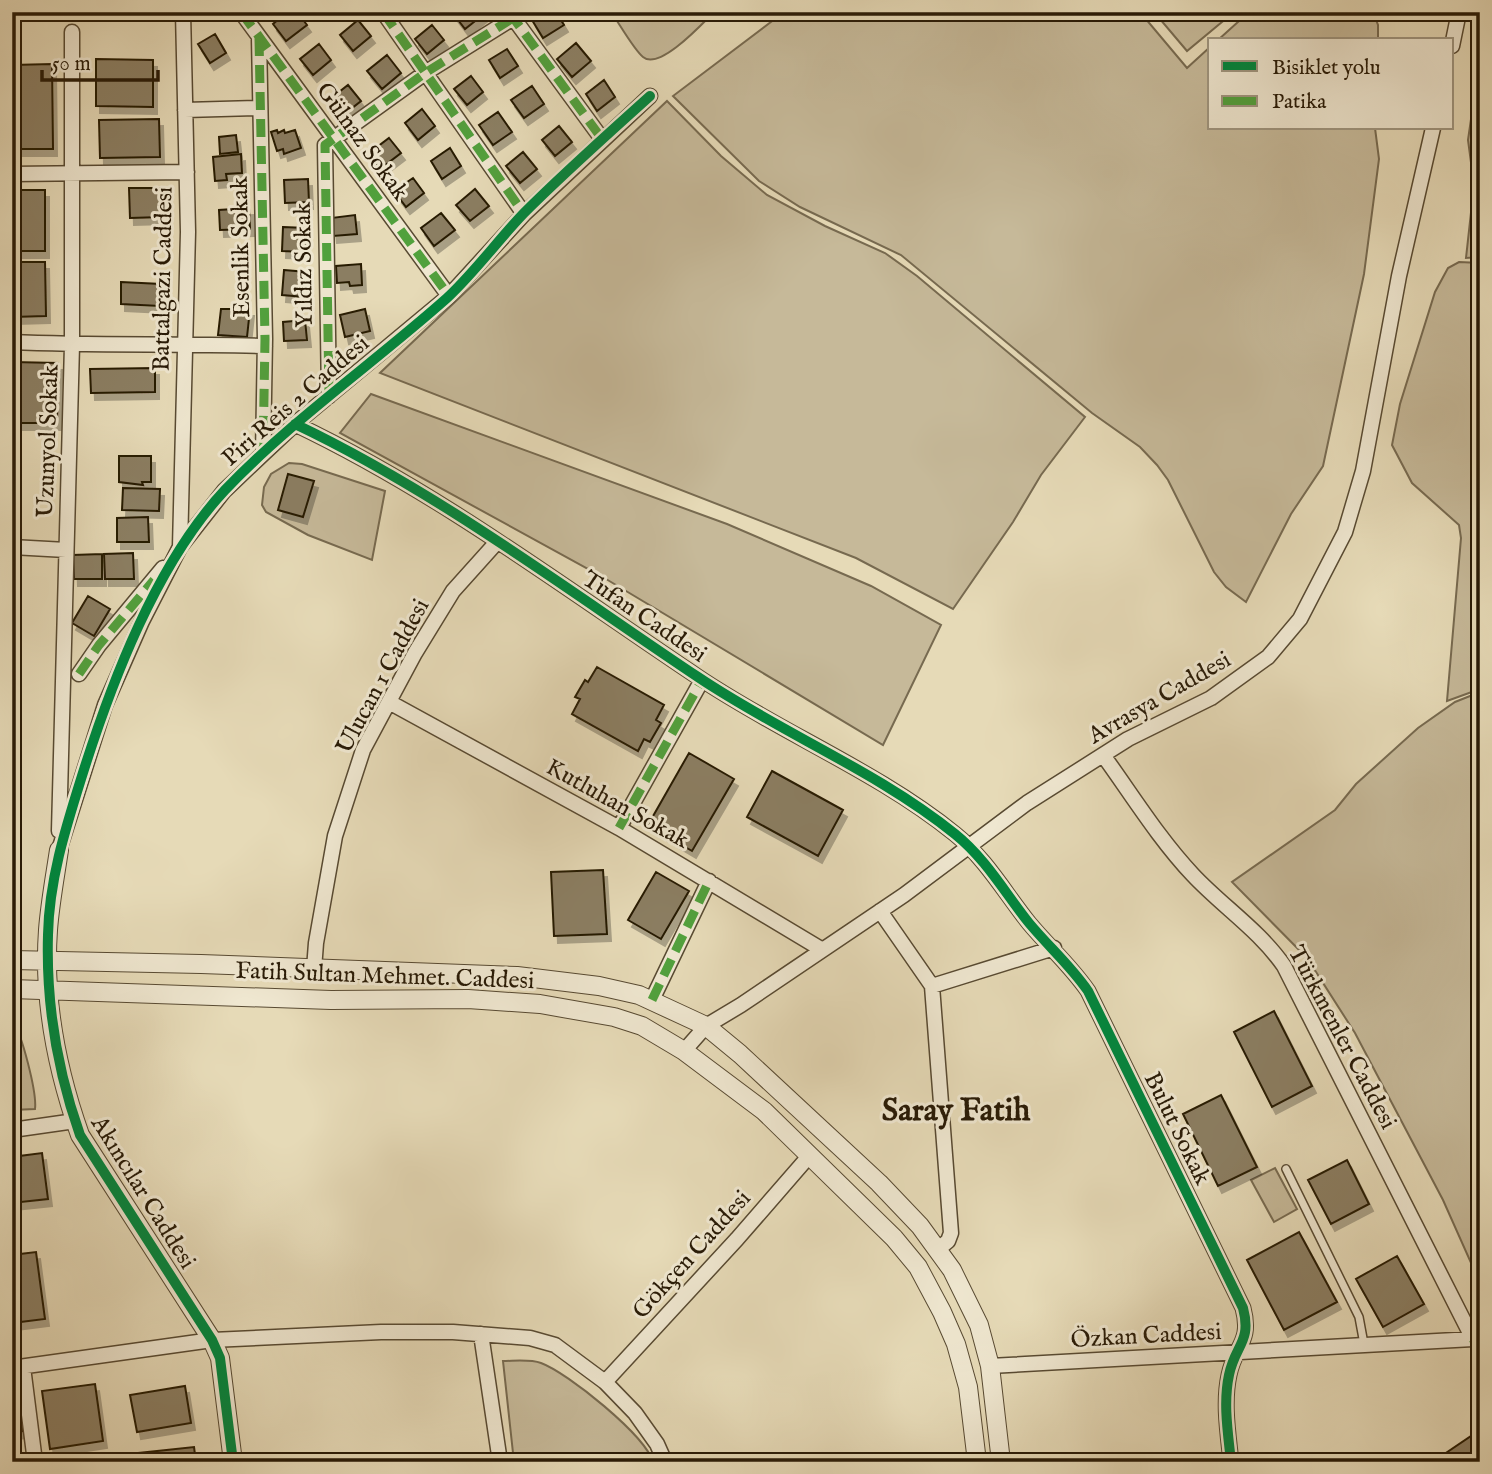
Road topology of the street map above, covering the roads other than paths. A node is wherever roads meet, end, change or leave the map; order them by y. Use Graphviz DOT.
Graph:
graph roads {
  1 [pos="183,12"];
  2 [pos="241,12"];
  3 [pos="383,12"];
  4 [pos="1459,12"];
  5 [pos="511,15"];
  6 [pos="72,32"];
  7 [pos="259,38"];
  8 [pos="1454,38"];
  9 [pos="425,73"];
  10 [pos="650,96"];
  11 [pos="260,108"];
  12 [pos="185,110"];
  13 [pos="1433,130"];
  14 [pos="333,138"];
  15 [pos="602,139"];
  16 [pos="187,172"];
  17 [pos="12,174"];
  18 [pos="73,174"];
  19 [pos="524,214"];
  20 [pos="449,296"];
  21 [pos="12,342"];
  22 [pos="184,343"];
  23 [pos="72,345"];
  24 [pos="265,346"];
  25 [pos="329,396"];
  26 [pos="295,424"];
  27 [pos="263,454"];
  28 [pos="497,542"];
  29 [pos="12,547"];
  30 [pos="180,547"];
  31 [pos="66,550"];
  32 [pos="79,674"];
  33 [pos="702,680"];
  34 [pos="389,702"];
  35 [pos="1103,755"];
  36 [pos="619,828"];
  37 [pos="971,847"];
  38 [pos="59,850"];
  39 [pos="709,881"];
  40 [pos="880,911"];
  41 [pos="821,948"];
  42 [pos="1054,948"];
  43 [pos="12,960"];
  44 [pos="314,969"];
  45 [pos="49,975"];
  46 [pos="932,986"];
  47 [pos="12,989"];
  48 [pos="652,1000"];
  49 [pos="705,1026"];
  50 [pos="684,1051"];
  51 [pos="75,1121"];
  52 [pos="12,1130"];
  53 [pos="810,1155"];
  54 [pos="1286,1169"];
  55 [pos="937,1250"];
  56 [pos="481,1334"];
  57 [pos="1473,1339"];
  58 [pos="212,1340"];
  59 [pos="1364,1344"];
  60 [pos="1238,1350"];
  61 [pos="990,1366"];
  62 [pos="18,1367"];
  63 [pos="606,1382"];
  64 [pos="35,1462"];
  65 [pos="233,1462"];
  66 [pos="500,1462"];
  67 [pos="665,1462"];
  68 [pos="977,1462"];
  69 [pos="1001,1462"];
  70 [pos="1231,1462"];
  1 -- 12 [label="street, Battalgazi Caddesi"];
  2 -- 7 [label="street, Gülnaz Sokak"];
  3 -- 9 [label="street"];
  4 -- 8 [label="street"];
  5 -- 9 [label="street"];
  5 -- 15 [label="street"];
  6 -- 18 [label="street, Uzunyol Sokak"];
  7 -- 11 [label="street, Esenlik Sokak"];
  7 -- 14 [label="street, Gülnaz Sokak"];
  9 -- 14 [label="street"];
  9 -- 19 [label="street"];
  10 -- 15 [label="street, Piri Reis 2 Caddesi"];
  11 -- 12 [label="street"];
  11 -- 24 [label="street, Esenlik Sokak"];
  12 -- 16 [label="street, Battalgazi Caddesi"];
  13 -- 35 [label="street, Avrasya Caddesi"];
  14 -- 20 [label="street, Gülnaz Sokak"];
  14 -- 25 [label="street, Yıldız Sokak"];
  15 -- 19 [label="street, Piri Reis 2 Caddesi"];
  16 -- 18 [label="street"];
  16 -- 22 [label="street, Battalgazi Caddesi"];
  17 -- 18 [label="street"];
  18 -- 23 [label="street, Uzunyol Sokak"];
  19 -- 20 [label="street, Piri Reis 2 Caddesi"];
  20 -- 25 [label="street, Piri Reis 2 Caddesi"];
  21 -- 23 [label="street"];
  22 -- 23 [label="street"];
  22 -- 24 [label="street"];
  22 -- 30 [label="street, Battalgazi Caddesi"];
  23 -- 31 [label="street, Uzunyol Sokak"];
  24 -- 27 [label="street, Esenlik Sokak"];
  25 -- 26 [label="street, Piri Reis 2 Caddesi"];
  26 -- 27 [label="street, Piri Reis 2 Caddesi"];
  26 -- 28 [label="street, Tufan Caddesi"];
  27 -- 30 [label="street, Piri Reis 2 Caddesi"];
  28 -- 33 [label="street, Tufan Caddesi"];
  28 -- 34 [label="street, Ulucan 1 Caddesi"];
  29 -- 31 [label="street"];
  30 -- 32 [label="street, Piri Reis 2 Caddesi"];
  30 -- 38 [label="street, Piri Reis 2 Caddesi"];
  31 -- 38 [label="street, Uzunyol Sokak"];
  33 -- 36 [label="street"];
  33 -- 37 [label="street, Tufan Caddesi"];
  34 -- 36 [label="street, Kutluhan Sokak"];
  34 -- 44 [label="street, Ulucan 1 Caddesi"];
  35 -- 37 [label="street, Avrasya Caddesi"];
  35 -- 57 [label="street, Türkmenler Caddesi"];
  36 -- 39 [label="street, Kutluhan Sokak"];
  37 -- 40 [label="street, Avrasya Caddesi"];
  37 -- 42 [label="street, Bulut Sokak"];
  38 -- 45 [label="street, Piri Reis 2 Caddesi"];
  39 -- 41 [label="street, Kutluhan Sokak"];
  39 -- 48 [label="street"];
  40 -- 41 [label="street, Avrasya Caddesi"];
  40 -- 46 [label="street"];
  41 -- 49 [label="street, Avrasya Caddesi"];
  42 -- 46 [label="street"];
  42 -- 60 [label="street, Bulut Sokak"];
  43 -- 45 [label="street, Fatih Sultan Mehmet. Caddesi"];
  44 -- 45 [label="street, Fatih Sultan Mehmet. Caddesi"];
  44 -- 48 [label="street, Fatih Sultan Mehmet. Caddesi"];
  45 -- 47 [label="street, Fatih Sultan Mehmet. Caddesi"];
  45 -- 50 [label="street, Fatih Sultan Mehmet. Caddesi"];
  45 -- 51 [label="street, Akıncılar Caddesi"];
  46 -- 55 [label="street"];
  48 -- 49 [label="street, Fatih Sultan Mehmet. Caddesi"];
  49 -- 50 [label="street, Avrasya Caddesi"];
  49 -- 55 [label="street, Fatih Sultan Mehmet. Caddesi"];
  50 -- 53 [label="street, Fatih Sultan Mehmet. Caddesi"];
  51 -- 52 [label="street"];
  51 -- 58 [label="street, Akıncılar Caddesi"];
  53 -- 63 [label="street, Gökçen Caddesi"];
  53 -- 68 [label="street, Fatih Sultan Mehmet. Caddesi"];
  54 -- 59 [label="lane"];
  55 -- 61 [label="street, Fatih Sultan Mehmet. Caddesi"];
  56 -- 58 [label="street"];
  56 -- 63 [label="street"];
  56 -- 66 [label="street"];
  57 -- 59 [label="street, Özkan Caddesi"];
  58 -- 62 [label="street"];
  58 -- 65 [label="street, Akıncılar Caddesi"];
  59 -- 60 [label="street, Özkan Caddesi"];
  60 -- 61 [label="street, Özkan Caddesi"];
  60 -- 70 [label="street, Bulut Sokak"];
  61 -- 69 [label="street, Fatih Sultan Mehmet. Caddesi"];
  62 -- 64 [label="street"];
  63 -- 67 [label="street"];
}
